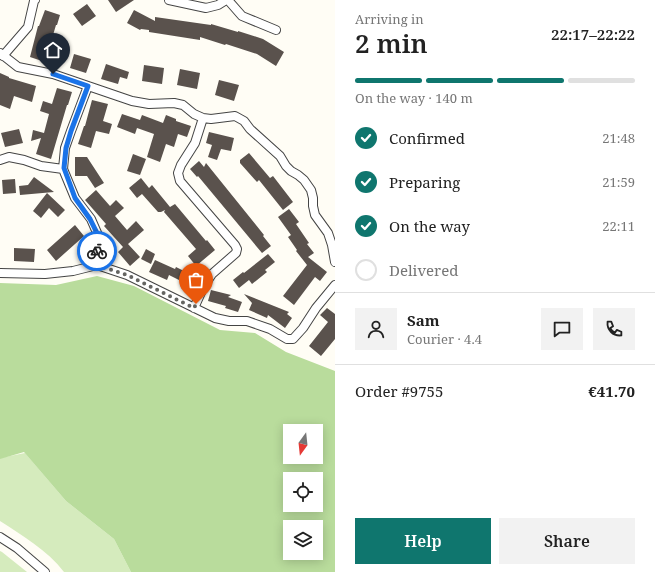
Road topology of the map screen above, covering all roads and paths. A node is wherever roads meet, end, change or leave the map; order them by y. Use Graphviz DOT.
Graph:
graph roads {
  1 [pos="35,0"];
  2 [pos="169,0"];
  3 [pos="227,0"];
  4 [pos="276,30"];
  5 [pos="1,55"];
  6 [pos="88,86"];
  7 [pos="203,118"];
  8 [pos="0,160"];
  9 [pos="64,168"];
  10 [pos="335,262"];
  11 [pos="97,265"];
  12 [pos="0,273"];
  13 [pos="335,285"];
  14 [pos="194,308"];
  15 [pos="0,537"];
  16 [pos="45,572"];
  1 -- 5 [label="street"];
  2 -- 3 [label="street"];
  3 -- 4 [label="street"];
  5 -- 6 [label="street"];
  6 -- 7 [label="street"];
  6 -- 9 [label="street"];
  7 -- 10 [label="street"];
  7 -- 14 [label="street"];
  8 -- 9 [label="street"];
  9 -- 11 [label="street"];
  11 -- 12 [label="street"];
  11 -- 14 [label="street"];
  13 -- 14 [label="street"];
  15 -- 16 [label="street"];
}
